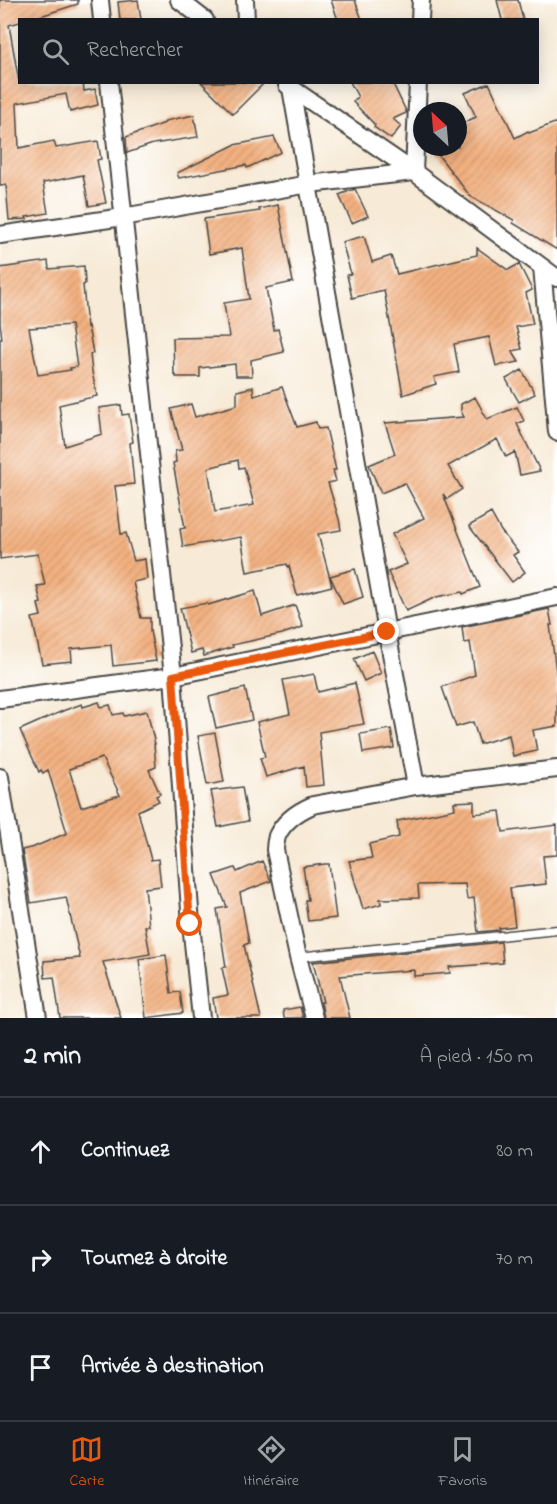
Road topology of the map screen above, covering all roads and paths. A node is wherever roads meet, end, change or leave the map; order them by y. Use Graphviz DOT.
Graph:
graph roads {
  1 [pos="100,0"];
  2 [pos="179,0"];
  3 [pos="245,0"];
  4 [pos="421,0"];
  5 [pos="102,18"];
  6 [pos="202,18"];
  7 [pos="246,18"];
  8 [pos="420,18"];
  9 [pos="109,84"];
  10 [pos="418,84"];
  11 [pos="287,85"];
  12 [pos="414,172"];
  13 [pos="309,184"];
  14 [pos="123,218"];
  15 [pos="0,235"];
  16 [pos="542,267"];
  17 [pos="557,278"];
  18 [pos="557,432"];
  19 [pos="557,597"];
  20 [pos="387,632"];
  21 [pos="173,676"];
  22 [pos="0,699"];
  23 [pos="557,769"];
  24 [pos="0,777"];
  25 [pos="416,786"];
  26 [pos="557,930"];
  27 [pos="298,957"];
  28 [pos="38,1018"];
  29 [pos="201,1018"];
  30 [pos="314,1018"];
  1 -- 5 [label="street"];
  2 -- 6 [label="street"];
  3 -- 7 [label="street"];
  4 -- 8 [label="street"];
  9 -- 14 [label="street"];
  10 -- 12 [label="street"];
  11 -- 12 [label="street"];
  11 -- 13 [label="street"];
  12 -- 13 [label="street"];
  12 -- 16 [label="street"];
  13 -- 14 [label="street"];
  13 -- 20 [label="street"];
  14 -- 15 [label="street"];
  14 -- 21 [label="street"];
  16 -- 17 [label="street"];
  16 -- 18 [label="street"];
  19 -- 20 [label="street"];
  20 -- 21 [label="street"];
  20 -- 25 [label="street"];
  21 -- 22 [label="street"];
  21 -- 29 [label="street"];
  23 -- 25 [label="street"];
  24 -- 28 [label="street"];
  25 -- 27 [label="street"];
  26 -- 27 [label="lane"];
  27 -- 30 [label="street"];
}
